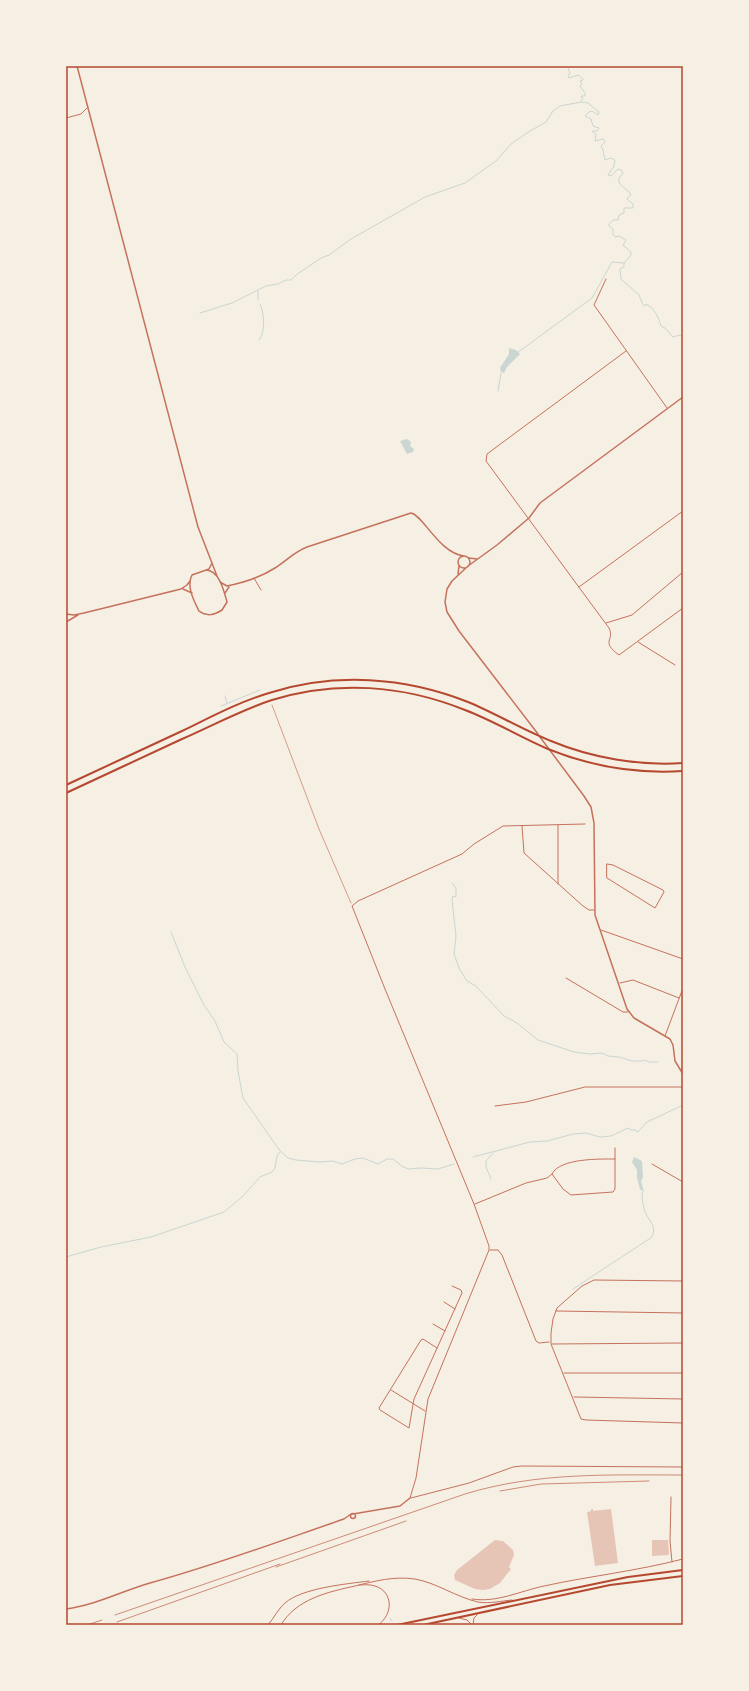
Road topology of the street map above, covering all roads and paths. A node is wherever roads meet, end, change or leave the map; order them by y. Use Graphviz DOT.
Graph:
graph roads {
  1 [pos="77,66"];
  2 [pos="88,106"];
  3 [pos="66,118"];
  4 [pos="606,279"];
  5 [pos="626,351"];
  6 [pos="683,397"];
  7 [pos="667,409"];
  8 [pos="683,511"];
  9 [pos="529,518"];
  10 [pos="454,553"];
  11 [pos="464,556"];
  12 [pos="468,557"];
  13 [pos="479,559"];
  14 [pos="212,561"];
  15 [pos="458,563"];
  16 [pos="468,566"];
  17 [pos="206,570"];
  18 [pos="683,572"];
  19 [pos="217,576"];
  20 [pos="458,576"];
  21 [pos="253,578"];
  22 [pos="190,581"];
  23 [pos="220,582"];
  24 [pos="230,585"];
  25 [pos="579,588"];
  26 [pos="181,589"];
  27 [pos="260,590"];
  28 [pos="192,593"];
  29 [pos="224,595"];
  30 [pos="683,608"];
  31 [pos="84,613"];
  32 [pos="66,614"];
  33 [pos="66,622"];
  34 [pos="606,623"];
  35 [pos="638,642"];
  36 [pos="674,665"];
  37 [pos="272,705"];
  38 [pos="683,763"];
  39 [pos="683,771"];
  40 [pos="66,784"];
  41 [pos="66,793"];
  42 [pos="558,824"];
  43 [pos="585,824"];
  44 [pos="522,825"];
  45 [pos="558,884"];
  46 [pos="643,902"];
  47 [pos="353,905"];
  48 [pos="595,910"];
  49 [pos="600,930"];
  50 [pos="683,959"];
  51 [pos="566,978"];
  52 [pos="618,984"];
  53 [pos="683,988"];
  54 [pos="679,998"];
  55 [pos="628,1012"];
  56 [pos="665,1036"];
  57 [pos="683,1074"];
  58 [pos="683,1087"];
  59 [pos="495,1106"];
  60 [pos="615,1148"];
  61 [pos="615,1159"];
  62 [pos="652,1164"];
  63 [pos="552,1174"];
  64 [pos="683,1182"];
  65 [pos="474,1204"];
  66 [pos="489,1250"];
  67 [pos="683,1281"];
  68 [pos="452,1286"];
  69 [pos="444,1302"];
  70 [pos="455,1309"];
  71 [pos="555,1312"];
  72 [pos="683,1312"];
  73 [pos="433,1324"];
  74 [pos="445,1331"];
  75 [pos="550,1342"];
  76 [pos="551,1344"];
  77 [pos="683,1344"];
  78 [pos="437,1348"];
  79 [pos="564,1374"];
  80 [pos="683,1374"];
  81 [pos="391,1390"];
  82 [pos="573,1397"];
  83 [pos="683,1399"];
  84 [pos="414,1404"];
  85 [pos="426,1411"];
  86 [pos="683,1423"];
  87 [pos="683,1467"];
  88 [pos="671,1497"];
  89 [pos="410,1498"];
  90 [pos="362,1513"];
  91 [pos="352,1514"];
  92 [pos="353,1518"];
  93 [pos="344,1519"];
  94 [pos="683,1559"];
  95 [pos="672,1562"];
  96 [pos="683,1570"];
  97 [pos="682,1576"];
  98 [pos="373,1580"];
  99 [pos="356,1585"];
  100 [pos="470,1599"];
  101 [pos="516,1600"];
  102 [pos="66,1609"];
  103 [pos="478,1614"];
  104 [pos="459,1618"];
  105 [pos="268,1625"];
  106 [pos="281,1625"];
  107 [pos="378,1625"];
  108 [pos="396,1625"];
  109 [pos="423,1625"];
  110 [pos="472,1625"];
  1 -- 2 [label="street"];
  2 -- 3 [label="street"];
  2 -- 14 [label="street"];
  4 -- 5 [label="street"];
  5 -- 7 [label="street"];
  5 -- 9 [label="street"];
  6 -- 7 [label="street"];
  7 -- 9 [label="street"];
  8 -- 25 [label="street"];
  9 -- 13 [label="street"];
  9 -- 25 [label="street"];
  10 -- 11 [label="street"];
  10 -- 15 [label="street"];
  10 -- 21 [label="street"];
  11 -- 12 [label="street"];
  11 -- 15 [label="street"];
  12 -- 13 [label="street"];
  12 -- 16 [label="street"];
  13 -- 16 [label="street"];
  14 -- 17 [label="street"];
  14 -- 19 [label="street"];
  15 -- 16 [label="street"];
  15 -- 20 [label="street"];
  16 -- 20 [label="street"];
  17 -- 19 [label="street"];
  17 -- 22 [label="street"];
  18 -- 34 [label="street"];
  19 -- 23 [label="street"];
  20 -- 48 [label="street"];
  21 -- 24 [label="street"];
  21 -- 27 [label="street"];
  22 -- 26 [label="street"];
  22 -- 28 [label="street"];
  23 -- 24 [label="street"];
  23 -- 29 [label="street"];
  24 -- 29 [label="street"];
  25 -- 34 [label="street"];
  26 -- 28 [label="street"];
  26 -- 31 [label="street"];
  28 -- 29 [label="street"];
  30 -- 35 [label="street"];
  31 -- 32 [label="street"];
  31 -- 33 [label="street"];
  34 -- 35 [label="street"];
  35 -- 36 [label="street"];
  37 -- 47 [label="path"];
  38 -- 40 [label="highway"];
  39 -- 41 [label="highway"];
  42 -- 43 [label="street"];
  42 -- 44 [label="street"];
  42 -- 45 [label="street"];
  44 -- 45 [label="street"];
  44 -- 47 [label="street"];
  45 -- 48 [label="street"];
  46 -- 46 [label="street"];
  47 -- 65 [label="street"];
  48 -- 49 [label="street"];
  49 -- 50 [label="street"];
  49 -- 52 [label="street"];
  51 -- 55 [label="street"];
  52 -- 54 [label="street"];
  52 -- 55 [label="street"];
  53 -- 54 [label="street"];
  54 -- 56 [label="street"];
  55 -- 56 [label="street"];
  56 -- 57 [label="street"];
  58 -- 59 [label="street"];
  60 -- 61 [label="street"];
  61 -- 63 [label="street"];
  61 -- 63 [label="street"];
  62 -- 64 [label="street"];
  63 -- 65 [label="street"];
  65 -- 66 [label="street"];
  66 -- 75 [label="street"];
  66 -- 85 [label="street"];
  67 -- 71 [label="street"];
  68 -- 70 [label="street"];
  69 -- 70 [label="street"];
  70 -- 74 [label="street"];
  71 -- 72 [label="street"];
  71 -- 75 [label="street"];
  73 -- 74 [label="street"];
  74 -- 78 [label="street"];
  75 -- 76 [label="street"];
  76 -- 77 [label="street"];
  76 -- 79 [label="street"];
  78 -- 81 [label="street"];
  78 -- 84 [label="street"];
  79 -- 80 [label="street"];
  79 -- 82 [label="street"];
  81 -- 84 [label="street"];
  81 -- 84 [label="street"];
  82 -- 83 [label="street"];
  82 -- 86 [label="street"];
  84 -- 85 [label="street"];
  85 -- 89 [label="street"];
  87 -- 89 [label="street"];
  88 -- 95 [label="street"];
  89 -- 90 [label="street"];
  90 -- 91 [label="street"];
  90 -- 92 [label="street"];
  91 -- 92 [label="street"];
  91 -- 92 [label="street"];
  91 -- 93 [label="street"];
  92 -- 93 [label="street"];
  93 -- 102 [label="street"];
  94 -- 95 [label="street"];
  95 -- 100 [label="street"];
  96 -- 101 [label="highway"];
  97 -- 103 [label="highway"];
  98 -- 99 [label="street"];
  98 -- 100 [label="street"];
  98 -- 105 [label="street"];
  99 -- 106 [label="street"];
  99 -- 107 [label="street"];
  100 -- 101 [label="street"];
  101 -- 108 [label="highway"];
  103 -- 104 [label="highway"];
  103 -- 110 [label="street"];
  104 -- 109 [label="highway"];
  104 -- 110 [label="street"];
}
